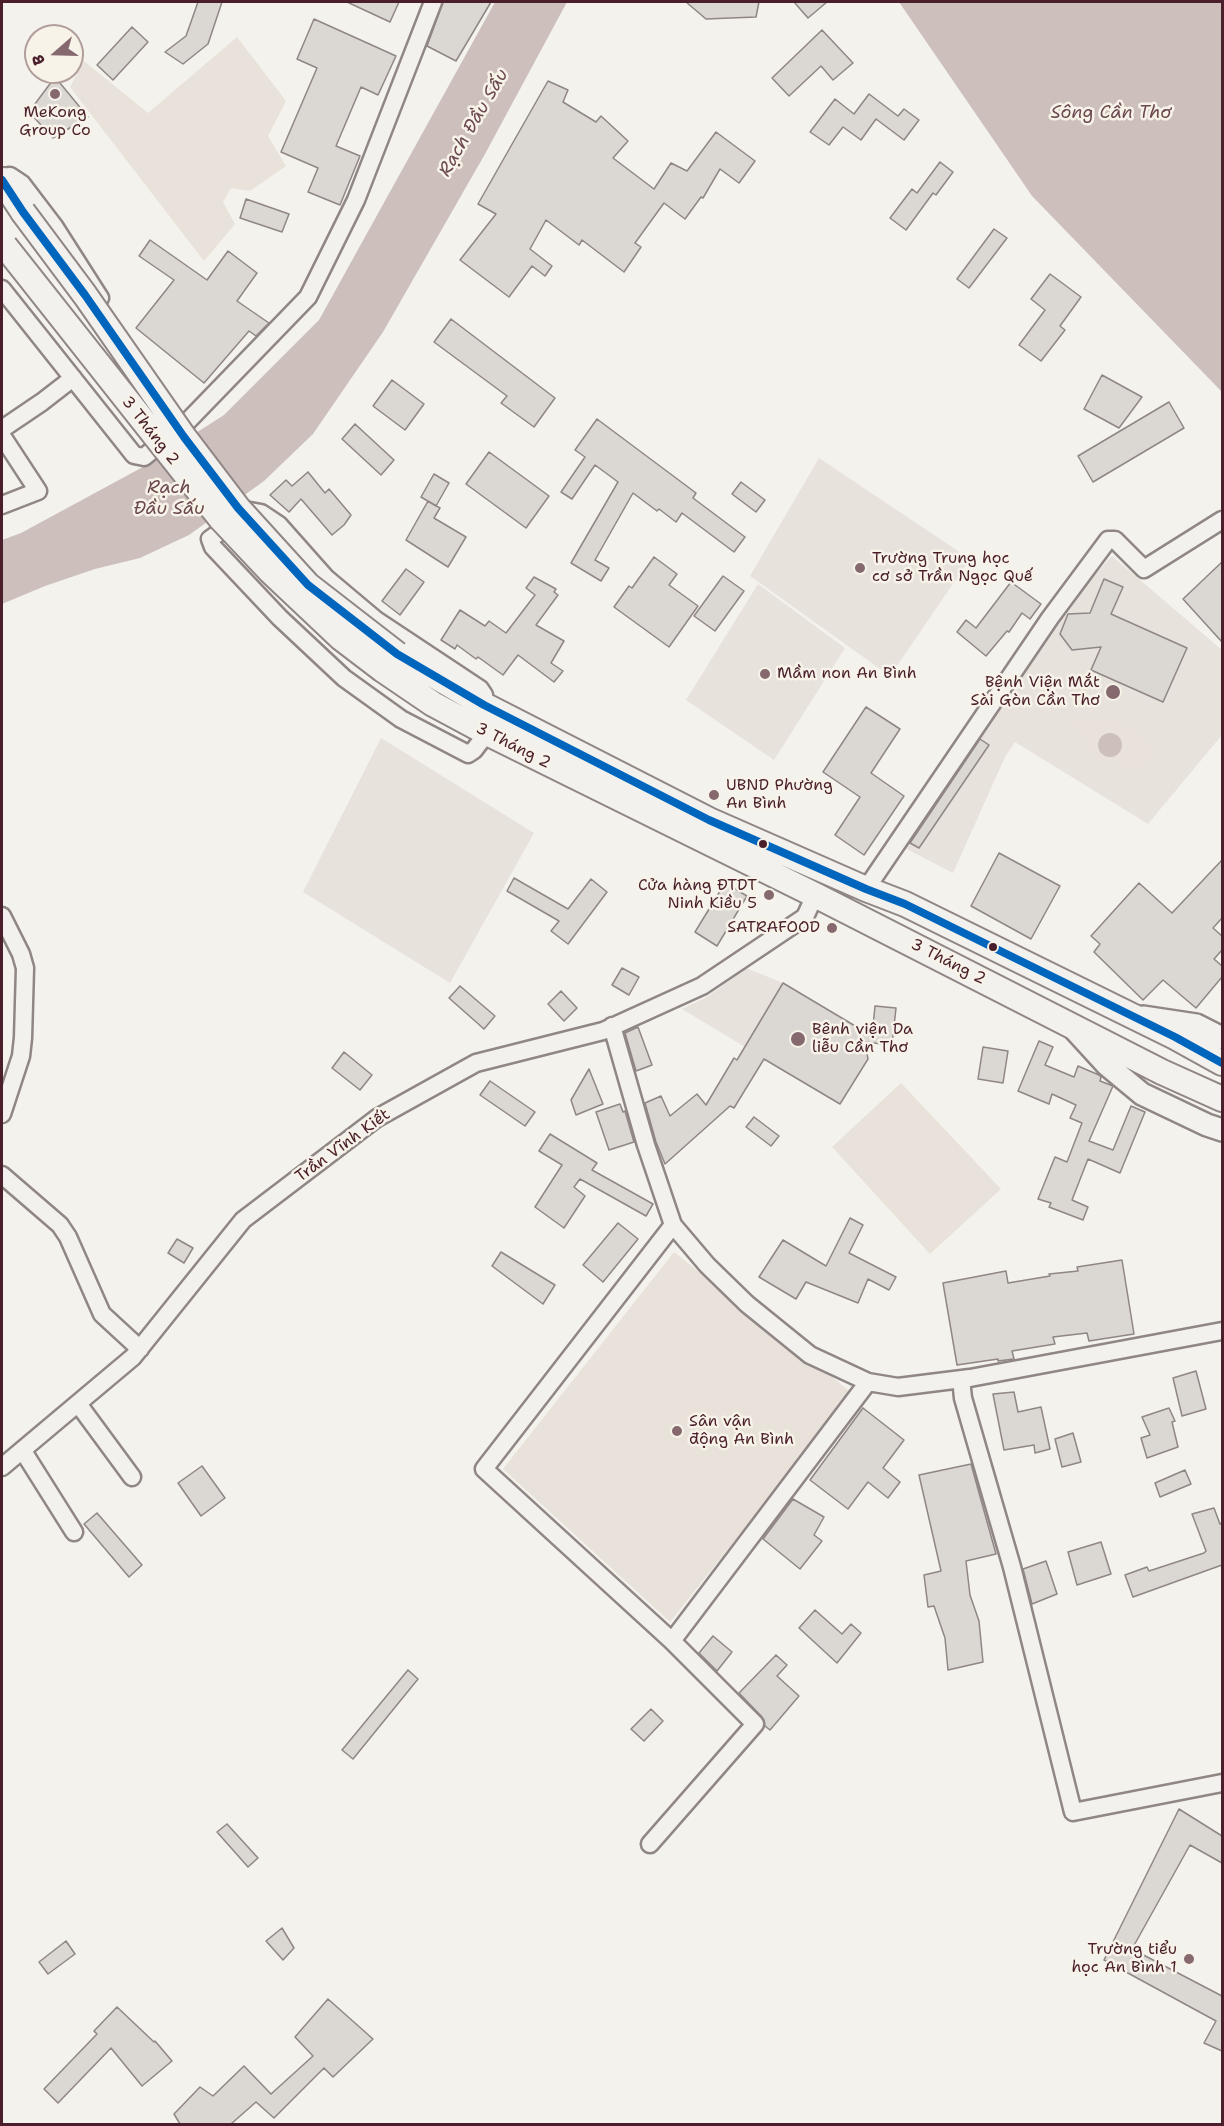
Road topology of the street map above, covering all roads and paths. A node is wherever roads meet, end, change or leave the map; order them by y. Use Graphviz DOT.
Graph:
graph roads {
  1 [pos="433,2"];
  2 [pos="2,178"];
  3 [pos="3,244"];
  4 [pos="2,289"];
  5 [pos="73,378"];
  6 [pos="187,422"];
  7 [pos="2,429"];
  8 [pos="2,436"];
  9 [pos="2,505"];
  10 [pos="1222,520"];
  11 [pos="390,662"];
  12 [pos="484,705"];
  13 [pos="487,733"];
  14 [pos="867,890"];
  15 [pos="815,895"];
  16 [pos="2,916"];
  17 [pos="1128,1014"];
  18 [pos="1071,1025"];
  19 [pos="612,1026"];
  20 [pos="1222,1038"];
  21 [pos="1222,1063"];
  22 [pos="1222,1099"];
  23 [pos="2,1114"];
  24 [pos="1222,1130"];
  25 [pos="2,1175"];
  26 [pos="674,1225"];
  27 [pos="1222,1331"];
  28 [pos="140,1349"];
  29 [pos="961,1379"];
  30 [pos="868,1382"];
  31 [pos="79,1404"];
  32 [pos="23,1451"];
  33 [pos="2,1467"];
  34 [pos="132,1477"];
  35 [pos="74,1532"];
  36 [pos="672,1641"];
  37 [pos="1222,1783"];
  38 [pos="650,1844"];
  1 -- 6 [label="street"];
  2 -- 6 [label="street"];
  2 -- 11 [label="highway, 3 Tháng 2, bridge"];
  3 -- 11 [label="highway, 3 Tháng 2, bridge"];
  4 -- 5 [label="street"];
  5 -- 6 [label="street"];
  5 -- 7 [label="street"];
  8 -- 9 [label="street"];
  10 -- 14 [label="street"];
  11 -- 12 [label="highway, 3 Tháng 2"];
  11 -- 13 [label="highway, 3 Tháng 2"];
  12 -- 13 [label="street"];
  12 -- 14 [label="highway, 3 Tháng 2"];
  13 -- 15 [label="highway, 3 Tháng 2"];
  14 -- 17 [label="highway, 3 Tháng 2"];
  15 -- 18 [label="highway, 3 Tháng 2"];
  15 -- 19 [label="street, Trần Vĩnh Kiết"];
  16 -- 23 [label="street"];
  17 -- 20 [label="main road"];
  17 -- 21 [label="highway, 3 Tháng 2"];
  18 -- 22 [label="highway, 3 Tháng 2"];
  18 -- 24 [label="main road"];
  19 -- 26 [label="street"];
  19 -- 28 [label="street, Trần Vĩnh Kiết"];
  25 -- 28 [label="street"];
  26 -- 30 [label="street"];
  26 -- 36 [label="street"];
  27 -- 29 [label="street"];
  28 -- 31 [label="street, Trần Vĩnh Kiết"];
  29 -- 30 [label="street"];
  29 -- 37 [label="street"];
  30 -- 36 [label="street"];
  31 -- 32 [label="street, Trần Vĩnh Kiết"];
  31 -- 34 [label="street"];
  32 -- 33 [label="street, Trần Vĩnh Kiết"];
  32 -- 35 [label="street"];
  36 -- 38 [label="street"];
}
